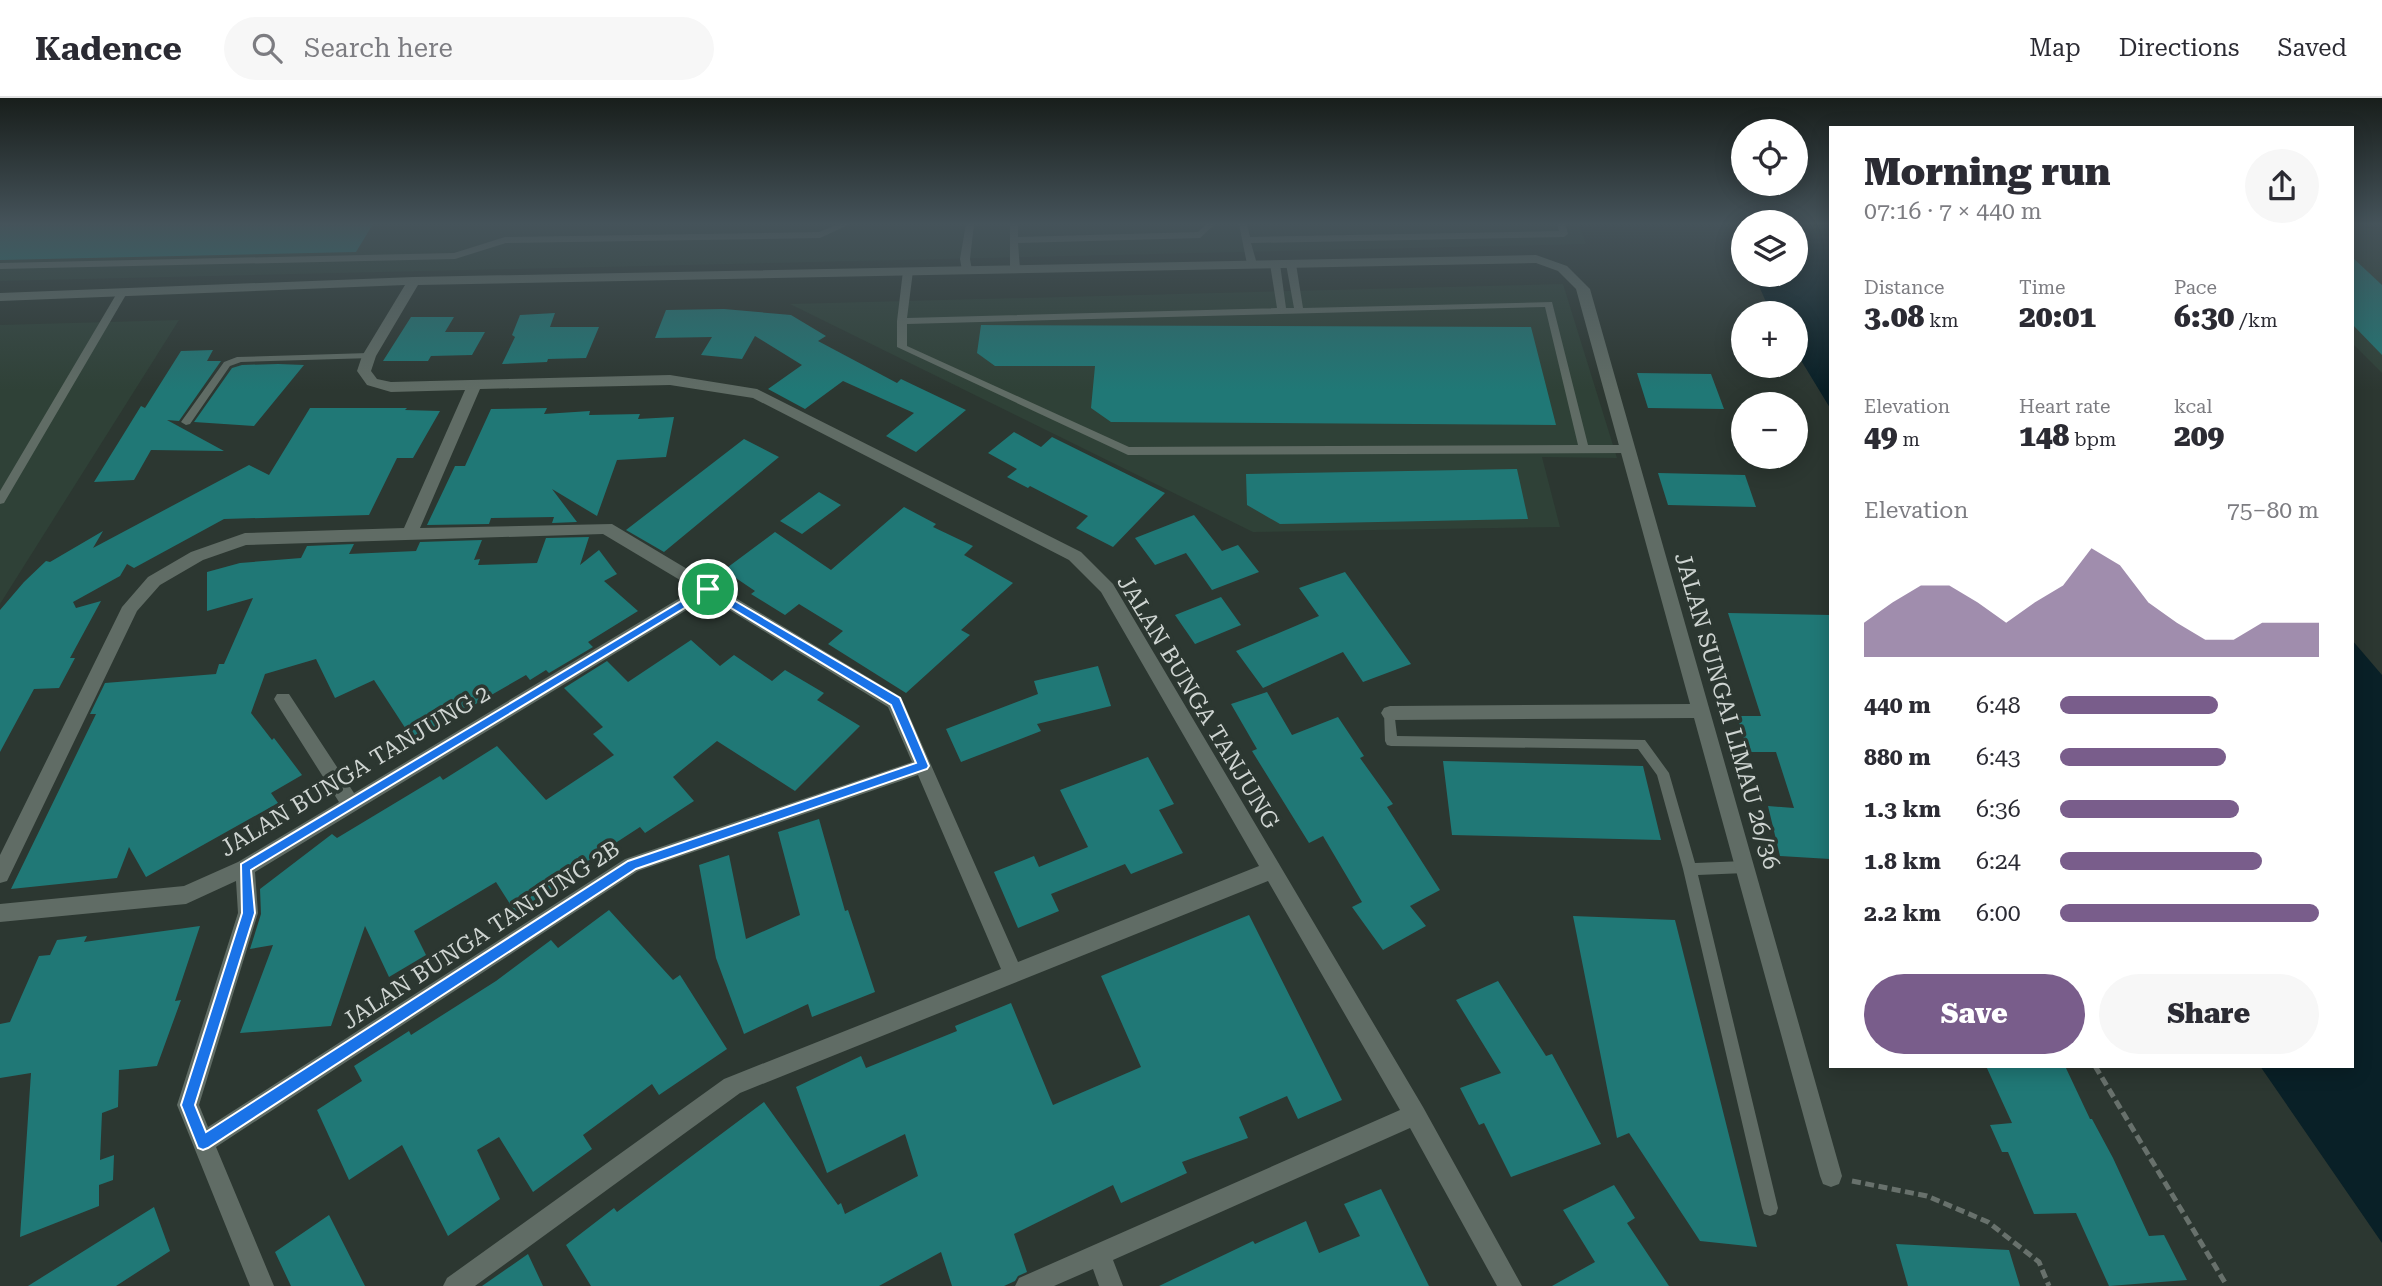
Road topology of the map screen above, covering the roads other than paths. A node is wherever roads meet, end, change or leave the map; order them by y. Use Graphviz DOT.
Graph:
graph roads {
  1 [pos="491,279"];
  2 [pos="907,279"];
  3 [pos="1277,279"];
  4 [pos="1294,279"];
  5 [pos="1577,279"];
  6 [pos="414,281"];
  7 [pos="122,293"];
  8 [pos="0,297"];
  9 [pos="1282,310"];
  10 [pos="1299,310"];
  11 [pos="902,321"];
  12 [pos="369,356"];
  13 [pos="475,384"];
  14 [pos="186,422"];
  15 [pos="1584,448"];
  16 [pos="1628,449"];
  17 [pos="0,500"];
  18 [pos="410,534"];
  19 [pos="708,589"];
  20 [pos="283,699"];
  21 [pos="1701,711"];
  22 [pos="1390,713"];
  23 [pos="923,766"];
  24 [pos="351,804"];
  25 [pos="1745,867"];
  26 [pos="245,868"];
  27 [pos="1690,869"];
  28 [pos="1272,870"];
  29 [pos="0,875"];
  30 [pos="0,913"];
  31 [pos="1013,973"];
  32 [pos="1415,1115"];
  33 [pos="203,1143"];
  34 [pos="1831,1176"];
  35 [pos="1770,1208"];
  36 [pos="1099,1253"];
  37 [pos="262,1286"];
  38 [pos="455,1286"];
  39 [pos="1027,1286"];
  40 [pos="1111,1286"];
  41 [pos="1510,1286"];
  1 -- 6 [label="street"];
  2 -- 11 [label="lane"];
  3 -- 9 [label="lane"];
  4 -- 10 [label="lane"];
  5 -- 16 [label="street, JALAN SUNGAI LIMAU 26/36"];
  6 -- 7 [label="street"];
  6 -- 12 [label="street"];
  7 -- 8 [label="street"];
  7 -- 17 [label="lane"];
  9 -- 10 [label="lane"];
  9 -- 11 [label="lane"];
  10 -- 15 [label="lane"];
  11 -- 15 [label="lane"];
  12 -- 13 [label="street, JALAN BUNGA TANJUNG"];
  12 -- 14 [label="lane"];
  13 -- 18 [label="street"];
  13 -- 28 [label="street, JALAN BUNGA TANJUNG"];
  15 -- 16 [label="lane"];
  16 -- 21 [label="street, JALAN SUNGAI LIMAU 26/36"];
  18 -- 19 [label="street"];
  18 -- 29 [label="street"];
  19 -- 23 [label="street"];
  19 -- 24 [label="street, JALAN BUNGA TANJUNG 2"];
  20 -- 24 [label="street"];
  21 -- 22 [label="street"];
  21 -- 25 [label="street, JALAN SUNGAI LIMAU 26/36"];
  22 -- 27 [label="lane"];
  23 -- 31 [label="street"];
  23 -- 33 [label="street, JALAN BUNGA TANJUNG 2B"];
  24 -- 26 [label="street, JALAN BUNGA TANJUNG 2"];
  25 -- 27 [label="lane"];
  25 -- 34 [label="street, JALAN SUNGAI LIMAU 26/36"];
  26 -- 30 [label="street, JALAN BUNGA TANJUNG 2"];
  26 -- 33 [label="street"];
  27 -- 35 [label="lane"];
  28 -- 31 [label="street"];
  28 -- 32 [label="street, JALAN BUNGA TANJUNG"];
  31 -- 38 [label="street"];
  32 -- 36 [label="street"];
  32 -- 41 [label="street, JALAN BUNGA TANJUNG"];
  33 -- 37 [label="street"];
  36 -- 39 [label="street"];
  36 -- 40 [label="street"];
}
